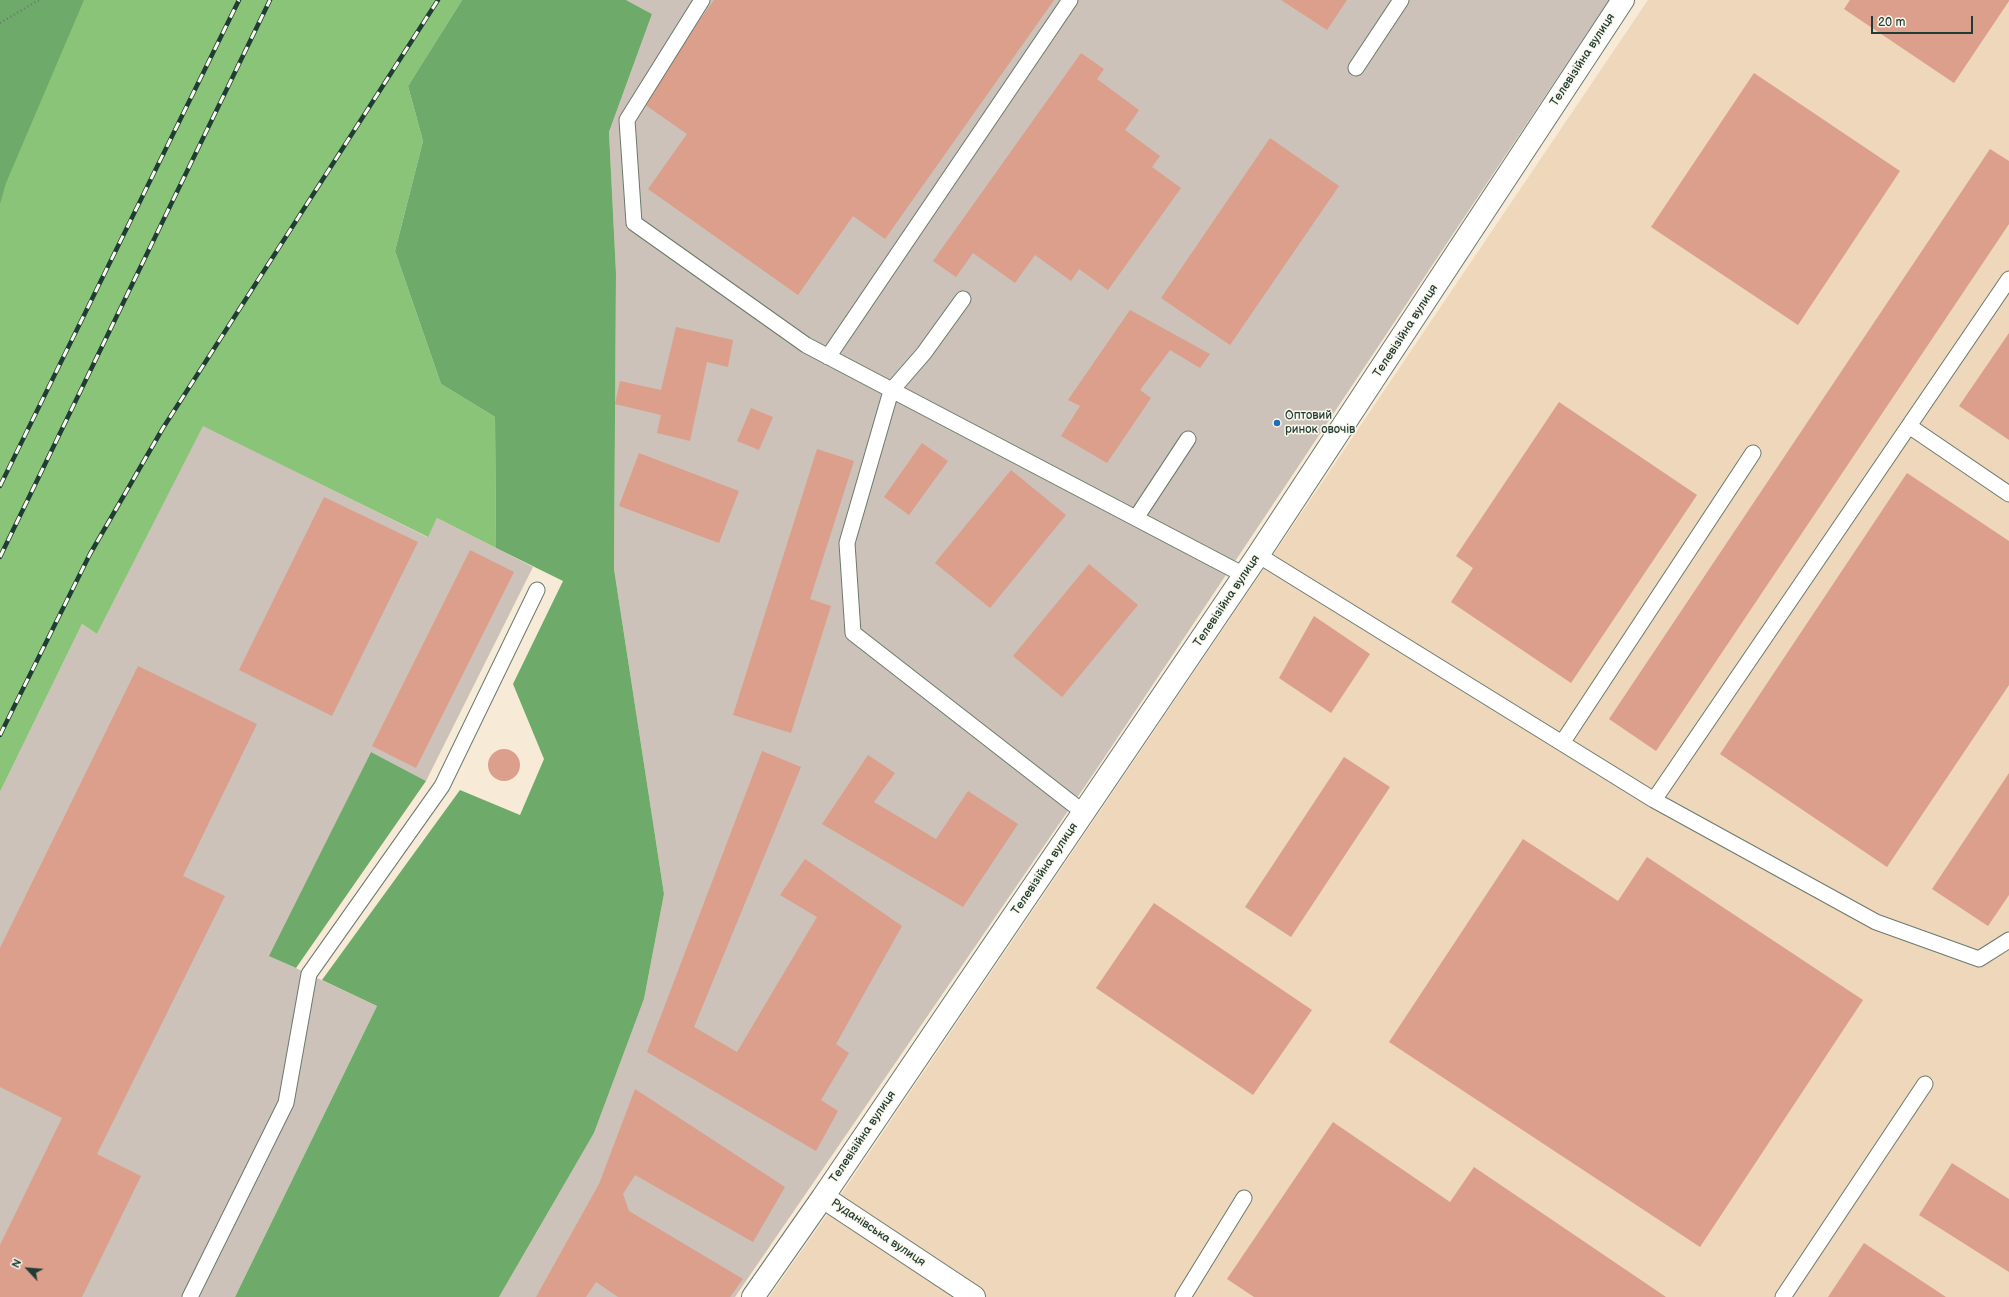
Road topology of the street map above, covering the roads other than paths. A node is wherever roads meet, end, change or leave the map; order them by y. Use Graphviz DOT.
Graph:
graph roads {
  1 [pos="702,0"];
  2 [pos="1070,0"];
  3 [pos="1401,0"];
  4 [pos="1623,0"];
  5 [pos="1356,68"];
  6 [pos="2009,280"];
  7 [pos="964,299"];
  8 [pos="828,357"];
  9 [pos="891,391"];
  10 [pos="1909,426"];
  11 [pos="1188,439"];
  12 [pos="1753,453"];
  13 [pos="2009,494"];
  14 [pos="1136,518"];
  15 [pos="1258,555"];
  16 [pos="1244,575"];
  17 [pos="537,590"];
  18 [pos="1562,743"];
  19 [pos="1654,800"];
  20 [pos="1083,812"];
  21 [pos="2009,940"];
  22 [pos="1925,1084"];
  23 [pos="823,1197"];
  24 [pos="1244,1198"];
  25 [pos="190,1297"];
  26 [pos="753,1297"];
  27 [pos="974,1297"];
  28 [pos="1182,1297"];
  29 [pos="1783,1297"];
  1 -- 8 [label="lane"];
  2 -- 8 [label="lane"];
  3 -- 5 [label="lane"];
  4 -- 15 [label="street, Телевізійна вулиця"];
  6 -- 10 [label="lane"];
  7 -- 9 [label="lane"];
  8 -- 9 [label="lane"];
  9 -- 14 [label="lane"];
  9 -- 20 [label="lane"];
  10 -- 13 [label="lane"];
  10 -- 19 [label="lane"];
  11 -- 14 [label="lane"];
  12 -- 18 [label="lane"];
  14 -- 16 [label="lane"];
  15 -- 16 [label="street, Телевізійна вулиця"];
  15 -- 18 [label="lane"];
  16 -- 20 [label="street, Телевізійна вулиця"];
  17 -- 25 [label="lane"];
  18 -- 19 [label="lane"];
  19 -- 21 [label="lane"];
  20 -- 23 [label="street, Телевізійна вулиця"];
  22 -- 29 [label="lane"];
  23 -- 26 [label="street, Руданівська вулиця"];
  23 -- 27 [label="street, Руданівська вулиця"];
  24 -- 28 [label="lane"];
}
